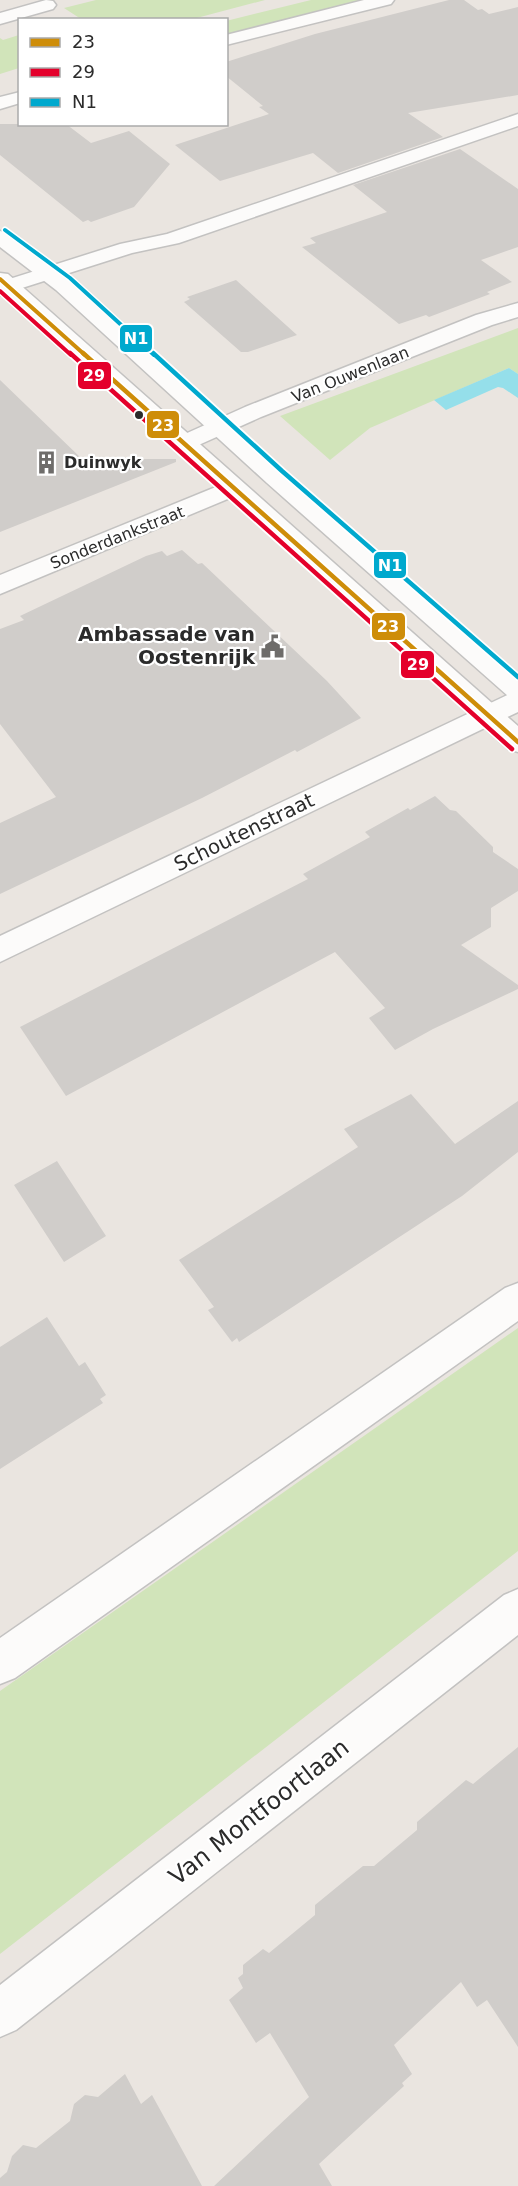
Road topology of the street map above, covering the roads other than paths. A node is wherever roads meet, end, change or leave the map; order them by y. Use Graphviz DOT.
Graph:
graph roads {
  1 [pos="385,0"];
  2 [pos="49,7"];
  3 [pos="0,19"];
  4 [pos="228,39"];
  5 [pos="18,98"];
  6 [pos="0,102"];
  7 [pos="518,120"];
  8 [pos="0,237"];
  9 [pos="57,279"];
  10 [pos="6,292"];
  11 [pos="518,310"];
  12 [pos="220,426"];
  13 [pos="184,443"];
  14 [pos="233,488"];
  15 [pos="0,585"];
  16 [pos="518,689"];
  17 [pos="518,700"];
  18 [pos="488,715"];
  19 [pos="518,742"];
  20 [pos="0,950"];
  21 [pos="518,1300"];
  22 [pos="518,1610"];
  23 [pos="0,1663"];
  24 [pos="0,2014"];
  1 -- 4 [label="street"];
  2 -- 3 [label="street"];
  5 -- 6 [label="street"];
  7 -- 9 [label="street"];
  8 -- 9 [label="street"];
  9 -- 10 [label="street"];
  9 -- 12 [label="street"];
  10 -- 13 [label="street"];
  11 -- 12 [label="street, Van Ouwenlaan"];
  12 -- 13 [label="street, Van Ouwenlaan"];
  12 -- 16 [label="street"];
  13 -- 14 [label="street"];
  14 -- 15 [label="street, Sonderdankstraat"];
  14 -- 18 [label="street"];
  17 -- 18 [label="street, Schoutenstraat"];
  18 -- 19 [label="street"];
  18 -- 20 [label="street, Schoutenstraat"];
  21 -- 23 [label="street"];
  22 -- 24 [label="street, Van Montfoortlaan"];
}
